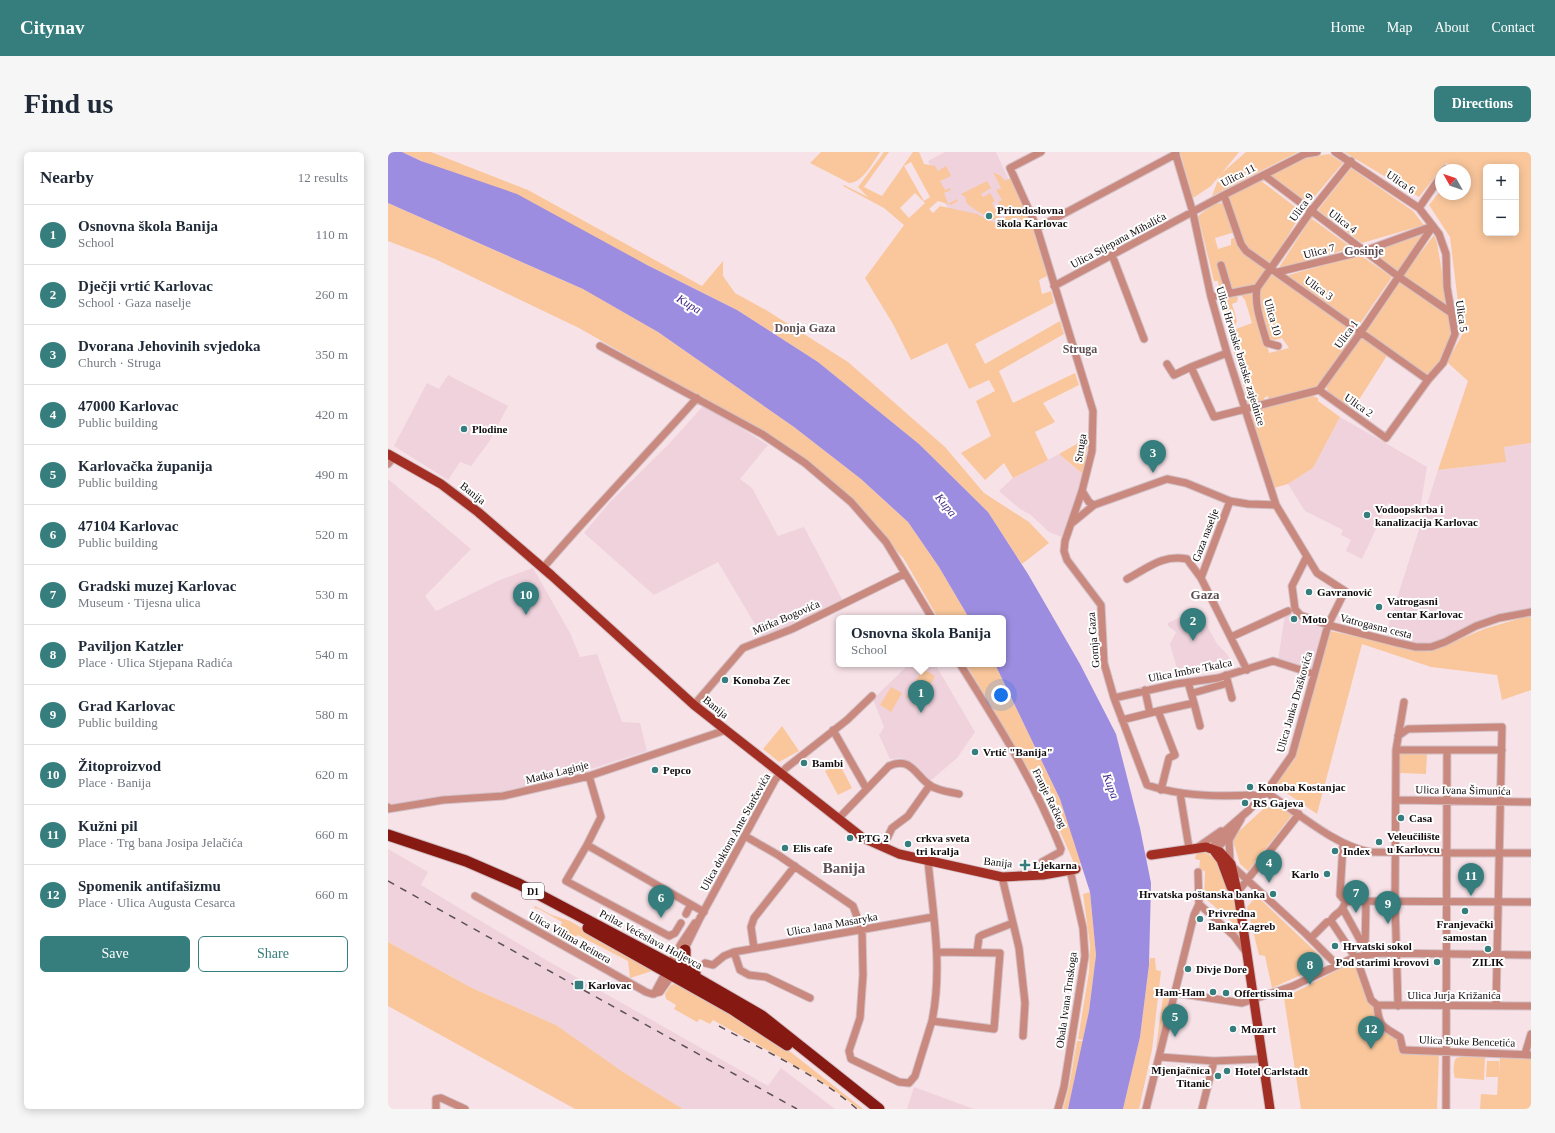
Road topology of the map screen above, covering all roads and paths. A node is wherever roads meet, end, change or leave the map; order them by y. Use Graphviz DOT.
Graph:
graph roads {
  1 [pos="1041,152"];
  2 [pos="1317,152"];
  3 [pos="1335,152"];
  4 [pos="1176,153"];
  5 [pos="1351,161"];
  6 [pos="1264,175"];
  7 [pos="1435,185"];
  8 [pos="1224,195"];
  9 [pos="1419,208"];
  10 [pos="1311,211"];
  11 [pos="1193,213"];
  12 [pos="1433,226"];
  13 [pos="1037,228"];
  14 [pos="1364,251"];
  15 [pos="1112,255"];
  16 [pos="1221,265"];
  17 [pos="1275,270"];
  18 [pos="1398,277"];
  19 [pos="1054,286"];
  20 [pos="1257,288"];
  21 [pos="1230,292"];
  22 [pos="1211,297"];
  23 [pos="1450,312"];
  24 [pos="1361,332"];
  25 [pos="1144,339"];
  26 [pos="600,346"];
  27 [pos="1278,346"];
  28 [pos="1227,353"];
  29 [pos="1167,364"];
  30 [pos="1191,367"];
  31 [pos="1428,380"];
  32 [pos="1319,390"];
  33 [pos="697,398"];
  34 [pos="1245,410"];
  35 [pos="1386,438"];
  36 [pos="390,458"];
  37 [pos="1082,491"];
  38 [pos="1230,501"];
  39 [pos="1094,505"];
  40 [pos="1276,505"];
  41 [pos="1072,523"];
  42 [pos="1306,558"];
  43 [pos="543,568"];
  44 [pos="904,574"];
  45 [pos="1201,578"];
  46 [pos="1127,579"];
  47 [pos="1288,611"];
  48 [pos="1531,612"];
  49 [pos="930,615"];
  50 [pos="1328,625"];
  51 [pos="1231,637"];
  52 [pos="962,667"];
  53 [pos="1247,670"];
  54 [pos="1314,674"];
  55 [pos="1227,679"];
  56 [pos="1188,682"];
  57 [pos="1144,690"];
  58 [pos="1193,693"];
  59 [pos="872,696"];
  60 [pos="1114,698"];
  61 [pos="1232,698"];
  62 [pos="1404,702"];
  63 [pos="1194,703"];
  64 [pos="694,705"];
  65 [pos="1158,711"];
  66 [pos="1150,713"];
  67 [pos="1122,720"];
  68 [pos="1200,726"];
  69 [pos="726,730"];
  70 [pos="833,730"];
  71 [pos="1398,736"];
  72 [pos="1396,750"];
  73 [pos="1447,750"];
  74 [pos="1502,750"];
  75 [pos="780,773"];
  76 [pos="589,776"];
  77 [pos="930,785"];
  78 [pos="866,788"];
  79 [pos="1162,790"];
  80 [pos="1180,793"];
  81 [pos="959,794"];
  82 [pos="1263,795"];
  83 [pos="1396,800"];
  84 [pos="1447,800"];
  85 [pos="1502,801"];
  86 [pos="1531,802"];
  87 [pos="388,808"];
  88 [pos="1299,814"];
  89 [pos="838,819"];
  90 [pos="1230,830"];
  91 [pos="388,835"];
  92 [pos="745,836"];
  93 [pos="388,842"];
  94 [pos="1343,844"];
  95 [pos="587,845"];
  96 [pos="883,847"];
  97 [pos="1194,848"];
  98 [pos="1215,851"];
  99 [pos="1447,851"];
  100 [pos="1395,852"];
  101 [pos="1500,853"];
  102 [pos="1531,853"];
  103 [pos="1150,856"];
  104 [pos="928,861"];
  105 [pos="1231,864"];
  106 [pos="795,866"];
  107 [pos="1073,870"];
  108 [pos="1198,872"];
  109 [pos="1043,875"];
  110 [pos="1002,877"];
  111 [pos="1247,880"];
  112 [pos="1236,894"];
  113 [pos="475,896"];
  114 [pos="1345,901"];
  115 [pos="1366,902"];
  116 [pos="1395,902"];
  117 [pos="1498,902"];
  118 [pos="1531,902"];
  119 [pos="1447,903"];
  120 [pos="690,906"];
  121 [pos="1202,906"];
  122 [pos="1343,909"];
  123 [pos="686,914"];
  124 [pos="702,915"];
  125 [pos="933,917"];
  126 [pos="1331,921"];
  127 [pos="681,923"];
  128 [pos="1013,923"];
  129 [pos="862,930"];
  130 [pos="1244,934"];
  131 [pos="1234,936"];
  132 [pos="1311,938"];
  133 [pos="754,948"];
  134 [pos="685,950"];
  135 [pos="734,952"];
  136 [pos="937,952"];
  137 [pos="977,952"];
  138 [pos="1366,952"];
  139 [pos="1247,953"];
  140 [pos="1396,953"];
  141 [pos="1446,954"];
  142 [pos="1497,955"];
  143 [pos="1531,955"];
  144 [pos="1355,957"];
  145 [pos="705,963"];
  146 [pos="1337,965"];
  147 [pos="671,969"];
  148 [pos="707,984"];
  149 [pos="1176,993"];
  150 [pos="810,998"];
  151 [pos="1253,999"];
  152 [pos="1377,1005"];
  153 [pos="1446,1005"];
  154 [pos="1398,1006"];
  155 [pos="1496,1006"];
  156 [pos="1531,1006"];
  157 [pos="932,1021"];
  158 [pos="1531,1034"];
  159 [pos="1024,1036"];
  160 [pos="1446,1051"];
  161 [pos="1528,1055"];
  162 [pos="1160,1057"];
  163 [pos="1261,1059"];
  164 [pos="1214,1061"];
  165 [pos="436,1109"];
  166 [pos="466,1109"];
  167 [pos="868,1109"];
  168 [pos="879,1109"];
  169 [pos="1058,1109"];
  170 [pos="1146,1109"];
  171 [pos="1202,1109"];
  172 [pos="1270,1109"];
  173 [pos="1446,1109"];
  1 -- 13 [label="street, Struga"];
  2 -- 6 [label="street, Ulica 11"];
  3 -- 5 [label="street"];
  4 -- 11 [label="street, Ulica Hrvatske bratske zajednice"];
  4 -- 13 [label="street"];
  5 -- 9 [label="street, Ulica 6"];
  5 -- 10 [label="street, Ulica 9"];
  6 -- 8 [label="street, Ulica 11"];
  6 -- 10 [label="street, Ulica 4"];
  7 -- 9 [label="street"];
  8 -- 11 [label="street, Ulica 11"];
  8 -- 17 [label="street, Ulica 3"];
  9 -- 12 [label="street, Ulica 6"];
  10 -- 14 [label="street, Ulica 4"];
  10 -- 17 [label="street, Ulica 9"];
  11 -- 15 [label="street, Ulica Stjepana Mihalića"];
  11 -- 22 [label="street, Ulica Hrvatske bratske zajednice"];
  12 -- 14 [label="street, Ulica 7"];
  12 -- 18 [label="street, Ulica 1"];
  12 -- 23 [label="street, Ulica 5"];
  13 -- 19 [label="street, Struga"];
  14 -- 17 [label="street, Ulica 7"];
  14 -- 18 [label="street, Ulica 4"];
  15 -- 19 [label="street, Ulica Stjepana Mihalića"];
  15 -- 25 [label="street"];
  16 -- 21 [label="street"];
  17 -- 20 [label="street, Ulica 10"];
  17 -- 24 [label="street, Ulica 3"];
  18 -- 23 [label="street, Ulica 4"];
  18 -- 24 [label="street, Ulica 1"];
  19 -- 37 [label="street, Struga"];
  20 -- 21 [label="street"];
  20 -- 27 [label="street, Ulica 10"];
  21 -- 22 [label="street"];
  22 -- 28 [label="street, Ulica Hrvatske bratske zajednice"];
  23 -- 31 [label="street, Ulica 5"];
  24 -- 31 [label="street, Ulica 3"];
  24 -- 32 [label="street, Ulica 1"];
  26 -- 33 [label="street"];
  28 -- 30 [label="street"];
  28 -- 34 [label="street, Ulica Hrvatske bratske zajednice"];
  29 -- 30 [label="street"];
  30 -- 34 [label="street"];
  31 -- 35 [label="street, Ulica 5"];
  32 -- 34 [label="street"];
  32 -- 35 [label="street, Ulica 2"];
  33 -- 43 [label="street"];
  33 -- 44 [label="street"];
  34 -- 40 [label="street, Ulica Hrvatske bratske zajednice"];
  36 -- 43 [label="main road, Banija"];
  37 -- 39 [label="street"];
  37 -- 41 [label="street, Struga"];
  38 -- 39 [label="street"];
  38 -- 40 [label="street"];
  38 -- 45 [label="street, Gaza naselje"];
  39 -- 41 [label="street"];
  40 -- 42 [label="street, Ulica Hrvatske bratske zajednice"];
  41 -- 60 [label="street, Gornja Gaza"];
  42 -- 50 [label="street, Ulica Janka Draškovića"];
  42 -- 50 [label="street, Vatrogasna cesta"];
  43 -- 64 [label="main road, Banija"];
  44 -- 49 [label="street"];
  44 -- 64 [label="street, Mirka Bogovića"];
  45 -- 46 [label="street, Gaza naselje"];
  45 -- 51 [label="street, Gaza naselje"];
  47 -- 51 [label="street"];
  48 -- 50 [label="street, Vatrogasna cesta"];
  50 -- 54 [label="street, Ulica Janka Draškovića"];
  51 -- 53 [label="street, Gaza naselje"];
  52 -- 109 [label="street, Franje Račkog"];
  53 -- 54 [label="street, Ulica Imbre Tkalca"];
  53 -- 55 [label="street, Ulica Imbre Tkalca"];
  54 -- 82 [label="street, Ulica Janka Draškovića"];
  55 -- 56 [label="street, Ulica Imbre Tkalca"];
  55 -- 58 [label="street"];
  55 -- 61 [label="street"];
  56 -- 57 [label="street, Ulica Imbre Tkalca"];
  56 -- 58 [label="street"];
  57 -- 60 [label="street, Ulica Imbre Tkalca"];
  57 -- 66 [label="street"];
  58 -- 63 [label="street"];
  59 -- 70 [label="street, Ulica doktora Ante Starčevića"];
  60 -- 67 [label="street, Gornja Gaza"];
  62 -- 71 [label="street"];
  63 -- 65 [label="street"];
  63 -- 68 [label="street"];
  64 -- 69 [label="main road, Banija"];
  65 -- 66 [label="street"];
  65 -- 79 [label="street"];
  66 -- 67 [label="street"];
  67 -- 79 [label="street, Gornja Gaza"];
  69 -- 75 [label="main road, Banija"];
  69 -- 76 [label="street, Matka Laginje"];
  70 -- 75 [label="street, Ulica doktora Ante Starčevića"];
  70 -- 78 [label="street"];
  71 -- 72 [label="street"];
  71 -- 74 [label="street"];
  72 -- 73 [label="street"];
  72 -- 83 [label="street"];
  73 -- 74 [label="street"];
  73 -- 84 [label="street"];
  74 -- 85 [label="street"];
  75 -- 89 [label="main road, Banija"];
  75 -- 92 [label="street, Ulica doktora Ante Starčevića"];
  76 -- 87 [label="street, Matka Laginje"];
  76 -- 95 [label="street"];
  77 -- 78 [label="street"];
  77 -- 81 [label="street"];
  77 -- 96 [label="street"];
  78 -- 89 [label="street"];
  79 -- 80 [label="street"];
  80 -- 82 [label="street"];
  80 -- 97 [label="street"];
  82 -- 88 [label="street"];
  82 -- 90 [label="street, Ulica Janka Draškovića"];
  83 -- 84 [label="street, Ulica Ivana Šimunića"];
  83 -- 100 [label="street"];
  84 -- 85 [label="street, Ulica Ivana Šimunića"];
  84 -- 99 [label="street"];
  85 -- 86 [label="street, Ulica Ivana Šimunića"];
  85 -- 101 [label="street"];
  88 -- 94 [label="street"];
  88 -- 111 [label="street"];
  89 -- 96 [label="main road, Banija"];
  90 -- 97 [label="street"];
  90 -- 98 [label="street"];
  90 -- 105 [label="street"];
  91 -- 147 [label="highway, Prilaz Većeslava Holjevca / D1"];
  92 -- 106 [label="street"];
  92 -- 124 [label="street, Ulica doktora Ante Starčevića"];
  93 -- 147 [label="highway, Prilaz Većeslava Holjevca / D1"];
  94 -- 100 [label="street"];
  94 -- 114 [label="street"];
  95 -- 120 [label="street"];
  95 -- 127 [label="street"];
  96 -- 104 [label="main road, Banija"];
  97 -- 98 [label="main road"];
  97 -- 103 [label="main road"];
  98 -- 105 [label="main road"];
  98 -- 112 [label="main road"];
  99 -- 100 [label="street"];
  99 -- 101 [label="street"];
  99 -- 119 [label="street"];
  100 -- 116 [label="street"];
  101 -- 102 [label="street"];
  101 -- 117 [label="street"];
  104 -- 110 [label="main road, Banija"];
  104 -- 125 [label="street"];
  105 -- 111 [label="street"];
  105 -- 112 [label="main road"];
  106 -- 129 [label="street"];
  106 -- 133 [label="street"];
  107 -- 109 [label="main road, Banija"];
  107 -- 169 [label="street, Obala Ivana Trnskoga"];
  108 -- 121 [label="street"];
  109 -- 110 [label="main road, Banija"];
  110 -- 128 [label="street"];
  111 -- 112 [label="street"];
  111 -- 132 [label="street"];
  112 -- 130 [label="main road"];
  113 -- 147 [label="street, Ulica Vilima Reinera"];
  114 -- 115 [label="street"];
  114 -- 122 [label="street"];
  115 -- 116 [label="street"];
  115 -- 138 [label="street"];
  116 -- 119 [label="street"];
  116 -- 140 [label="street"];
  117 -- 118 [label="street"];
  117 -- 119 [label="street"];
  117 -- 142 [label="street"];
  119 -- 141 [label="street"];
  120 -- 123 [label="street"];
  120 -- 124 [label="street"];
  121 -- 131 [label="street"];
  121 -- 149 [label="street"];
  122 -- 126 [label="street"];
  122 -- 138 [label="street"];
  124 -- 134 [label="street, Ulica doktora Ante Starčevića"];
  124 -- 147 [label="street, Ulica doktora Ante Starčevića"];
  125 -- 129 [label="street, Ulica Jana Masaryka"];
  125 -- 136 [label="street"];
  126 -- 132 [label="street"];
  126 -- 144 [label="street"];
  128 -- 137 [label="street"];
  128 -- 159 [label="street"];
  129 -- 133 [label="street, Ulica Jana Masaryka"];
  129 -- 157 [label="street"];
  130 -- 131 [label="street"];
  130 -- 139 [label="main road"];
  131 -- 139 [label="street"];
  132 -- 146 [label="street"];
  133 -- 135 [label="street, Ulica Jana Masaryka"];
  134 -- 147 [label="street, Ulica doktora Ante Starčevića"];
  134 -- 148 [label="highway"];
  135 -- 145 [label="street, Ulica Jana Masaryka"];
  135 -- 150 [label="street"];
  136 -- 137 [label="street"];
  136 -- 157 [label="street"];
  137 -- 157 [label="street"];
  138 -- 140 [label="street"];
  138 -- 144 [label="street"];
  139 -- 151 [label="main road"];
  140 -- 141 [label="street"];
  140 -- 154 [label="street"];
  141 -- 142 [label="street"];
  141 -- 153 [label="street"];
  142 -- 143 [label="street"];
  142 -- 155 [label="street"];
  144 -- 146 [label="street"];
  144 -- 152 [label="street"];
  146 -- 151 [label="street"];
  147 -- 148 [label="highway, Prilaz Većeslava Holjevca / D1"];
  147 -- 167 [label="highway, Prilaz Većeslava Holjevca / D1"];
  148 -- 168 [label="highway, Prilaz Većeslava Holjevca / D1"];
  149 -- 151 [label="street"];
  149 -- 162 [label="street"];
  151 -- 163 [label="main road"];
  152 -- 154 [label="street, Ulica Jurja Križanića"];
  152 -- 160 [label="street, Ulica Đuke Bencetića"];
  153 -- 154 [label="street, Ulica Jurja Križanića"];
  153 -- 155 [label="street, Ulica Jurja Križanića"];
  153 -- 160 [label="street"];
  155 -- 156 [label="street, Ulica Jurja Križanića"];
  158 -- 161 [label="street"];
  160 -- 161 [label="street, Ulica Đuke Bencetića"];
  160 -- 173 [label="street"];
  162 -- 164 [label="street"];
  162 -- 170 [label="street"];
  163 -- 164 [label="street"];
  163 -- 172 [label="main road"];
  164 -- 171 [label="street"];
  165 -- 166 [label="street"];
}
